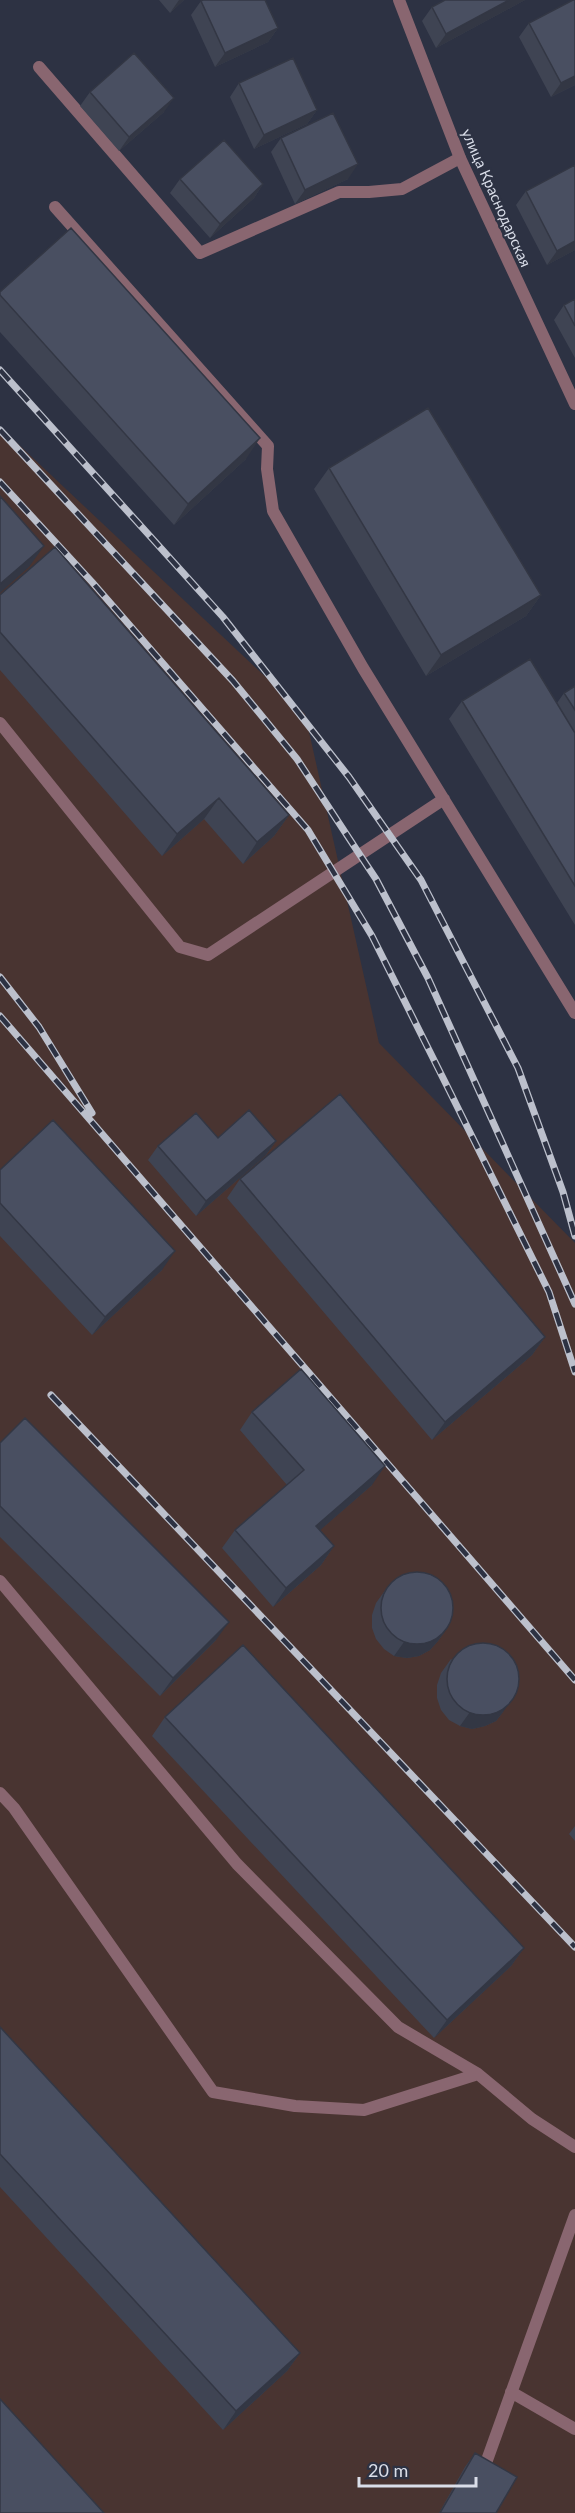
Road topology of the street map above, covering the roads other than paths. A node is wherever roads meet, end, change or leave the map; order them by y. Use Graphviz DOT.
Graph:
graph roads {
  1 [pos="399,0"];
  2 [pos="39,67"];
  3 [pos="460,158"];
  4 [pos="55,207"];
  5 [pos="575,404"];
  6 [pos="0,723"];
  7 [pos="444,799"];
  8 [pos="575,1013"];
  9 [pos="0,1581"];
  10 [pos="0,1793"];
  11 [pos="478,2074"];
  12 [pos="575,2148"];
  13 [pos="575,2215"];
  14 [pos="511,2392"];
  15 [pos="575,2429"];
  16 [pos="486,2463"];
  1 -- 3 [label="street, улица Краснодарская"];
  2 -- 3 [label="street"];
  3 -- 5 [label="street, улица Краснодарская"];
  4 -- 7 [label="street"];
  6 -- 7 [label="street"];
  7 -- 8 [label="street"];
  9 -- 11 [label="street"];
  10 -- 11 [label="street"];
  11 -- 12 [label="street"];
  13 -- 14 [label="street"];
  14 -- 15 [label="street"];
  14 -- 16 [label="street"];
}
